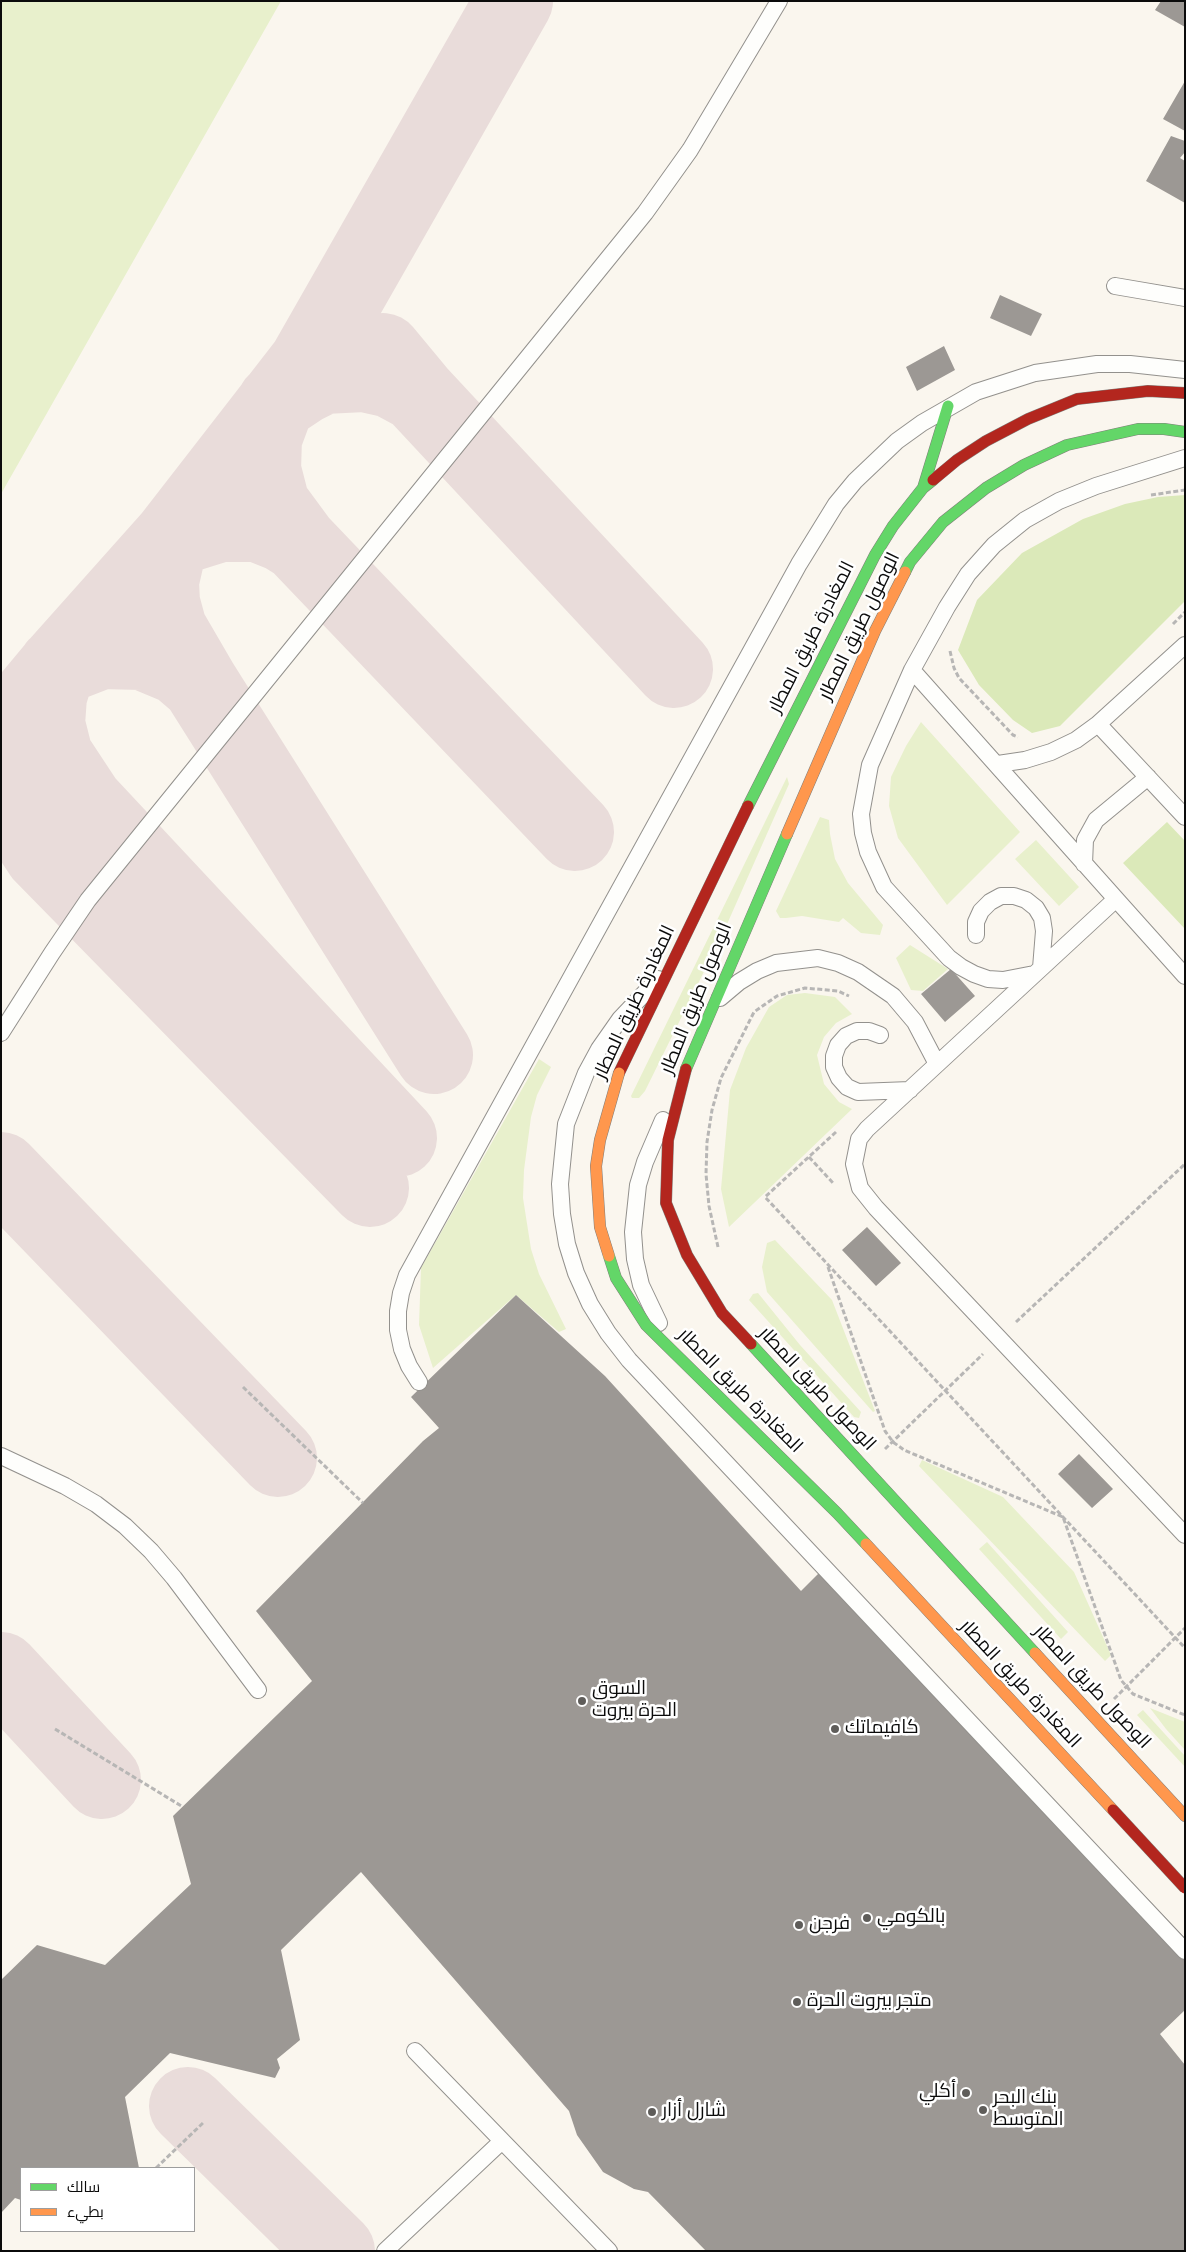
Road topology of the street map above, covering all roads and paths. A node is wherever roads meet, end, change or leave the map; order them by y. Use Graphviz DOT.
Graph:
graph roads {
  1 [pos="779,1"];
  2 [pos="1114,286"];
  3 [pos="1185,298"];
  4 [pos="1185,370"];
  5 [pos="1185,393"];
  6 [pos="948,406"];
  7 [pos="1185,432"];
  8 [pos="1185,458"];
  9 [pos="923,488"];
  10 [pos="1185,490"];
  11 [pos="1146,496"];
  12 [pos="1185,612"];
  13 [pos="1171,625"];
  14 [pos="950,645"];
  15 [pos="1185,645"];
  16 [pos="912,670"];
  17 [pos="1098,724"];
  18 [pos="1021,739"];
  19 [pos="998,764"];
  20 [pos="1148,777"];
  21 [pos="1185,817"];
  22 [pos="1084,864"];
  23 [pos="1116,899"];
  24 [pos="976,935"];
  25 [pos="671,967"];
  26 [pos="1037,971"];
  27 [pos="1185,976"];
  28 [pos="853,998"];
  29 [pos="709,1011"];
  30 [pos="1,1033"];
  31 [pos="880,1035"];
  32 [pos="937,1064"];
  33 [pos="686,1068"];
  34 [pos="910,1090"];
  35 [pos="837,1131"];
  36 [pos="1185,1164"];
  37 [pos="721,1256"];
  38 [pos="827,1264"];
  39 [pos="999,1339"];
  40 [pos="419,1382"];
  41 [pos="243,1387"];
  42 [pos="945,1390"];
  43 [pos="893,1442"];
  44 [pos="882,1451"];
  45 [pos="1,1456"];
  46 [pos="363,1503"];
  47 [pos="1063,1517"];
  48 [pos="1185,1535"];
  49 [pos="1185,1628"];
  50 [pos="1175,1637"];
  51 [pos="1185,1648"];
  52 [pos="1126,1687"];
  53 [pos="258,1690"];
  54 [pos="1112,1701"];
  55 [pos="1185,1715"];
  56 [pos="55,1729"];
  57 [pos="183,1807"];
  58 [pos="1185,1816"];
  59 [pos="1185,1888"];
  60 [pos="1185,1894"];
  61 [pos="1185,1951"];
  62 [pos="415,2050"];
  63 [pos="204,2122"];
  64 [pos="502,2140"];
  65 [pos="157,2167"];
  66 [pos="385,2251"];
  67 [pos="609,2251"];
  1 -- 30 [label="lane"];
  2 -- 3 [label="lane"];
  4 -- 6 [label="lane"];
  5 -- 9 [label="main road, المغادرة طريق المطار"];
  6 -- 9 [label="main road"];
  6 -- 40 [label="lane"];
  7 -- 29 [label="main road, الوصول طريق المطار"];
  8 -- 16 [label="lane"];
  9 -- 25 [label="main road, المغادرة طريق المطار"];
  10 -- 11 [label="path"];
  12 -- 13 [label="path"];
  14 -- 18 [label="path"];
  15 -- 17 [label="lane"];
  16 -- 19 [label="lane"];
  16 -- 26 [label="lane"];
  17 -- 19 [label="lane"];
  17 -- 20 [label="lane"];
  19 -- 22 [label="lane"];
  20 -- 21 [label="lane"];
  20 -- 22 [label="lane"];
  22 -- 23 [label="lane"];
  23 -- 26 [label="lane"];
  23 -- 27 [label="lane"];
  24 -- 26 [label="lane"];
  25 -- 59 [label="main road, المغادرة طريق المطار, bridge"];
  25 -- 61 [label="lane"];
  26 -- 32 [label="lane"];
  28 -- 37 [label="path"];
  29 -- 32 [label="lane"];
  29 -- 33 [label="main road, الوصول طريق المطار"];
  31 -- 34 [label="lane"];
  32 -- 34 [label="lane"];
  33 -- 58 [label="main road, الوصول طريق المطار"];
  33 -- 60 [label="lane"];
  34 -- 39 [label="lane"];
  35 -- 38 [label="path"];
  36 -- 39 [label="path"];
  38 -- 42 [label="path"];
  38 -- 43 [label="path"];
  39 -- 42 [label="path"];
  39 -- 48 [label="lane"];
  41 -- 46 [label="path"];
  42 -- 43 [label="path"];
  42 -- 47 [label="path"];
  43 -- 44 [label="path"];
  43 -- 47 [label="path"];
  45 -- 53 [label="lane"];
  47 -- 50 [label="path"];
  47 -- 52 [label="path"];
  49 -- 50 [label="path"];
  50 -- 51 [label="path"];
  50 -- 52 [label="path"];
  52 -- 54 [label="path"];
  52 -- 55 [label="path"];
  56 -- 57 [label="path"];
  62 -- 64 [label="lane"];
  63 -- 65 [label="path"];
  64 -- 66 [label="lane"];
  64 -- 67 [label="lane"];
}
